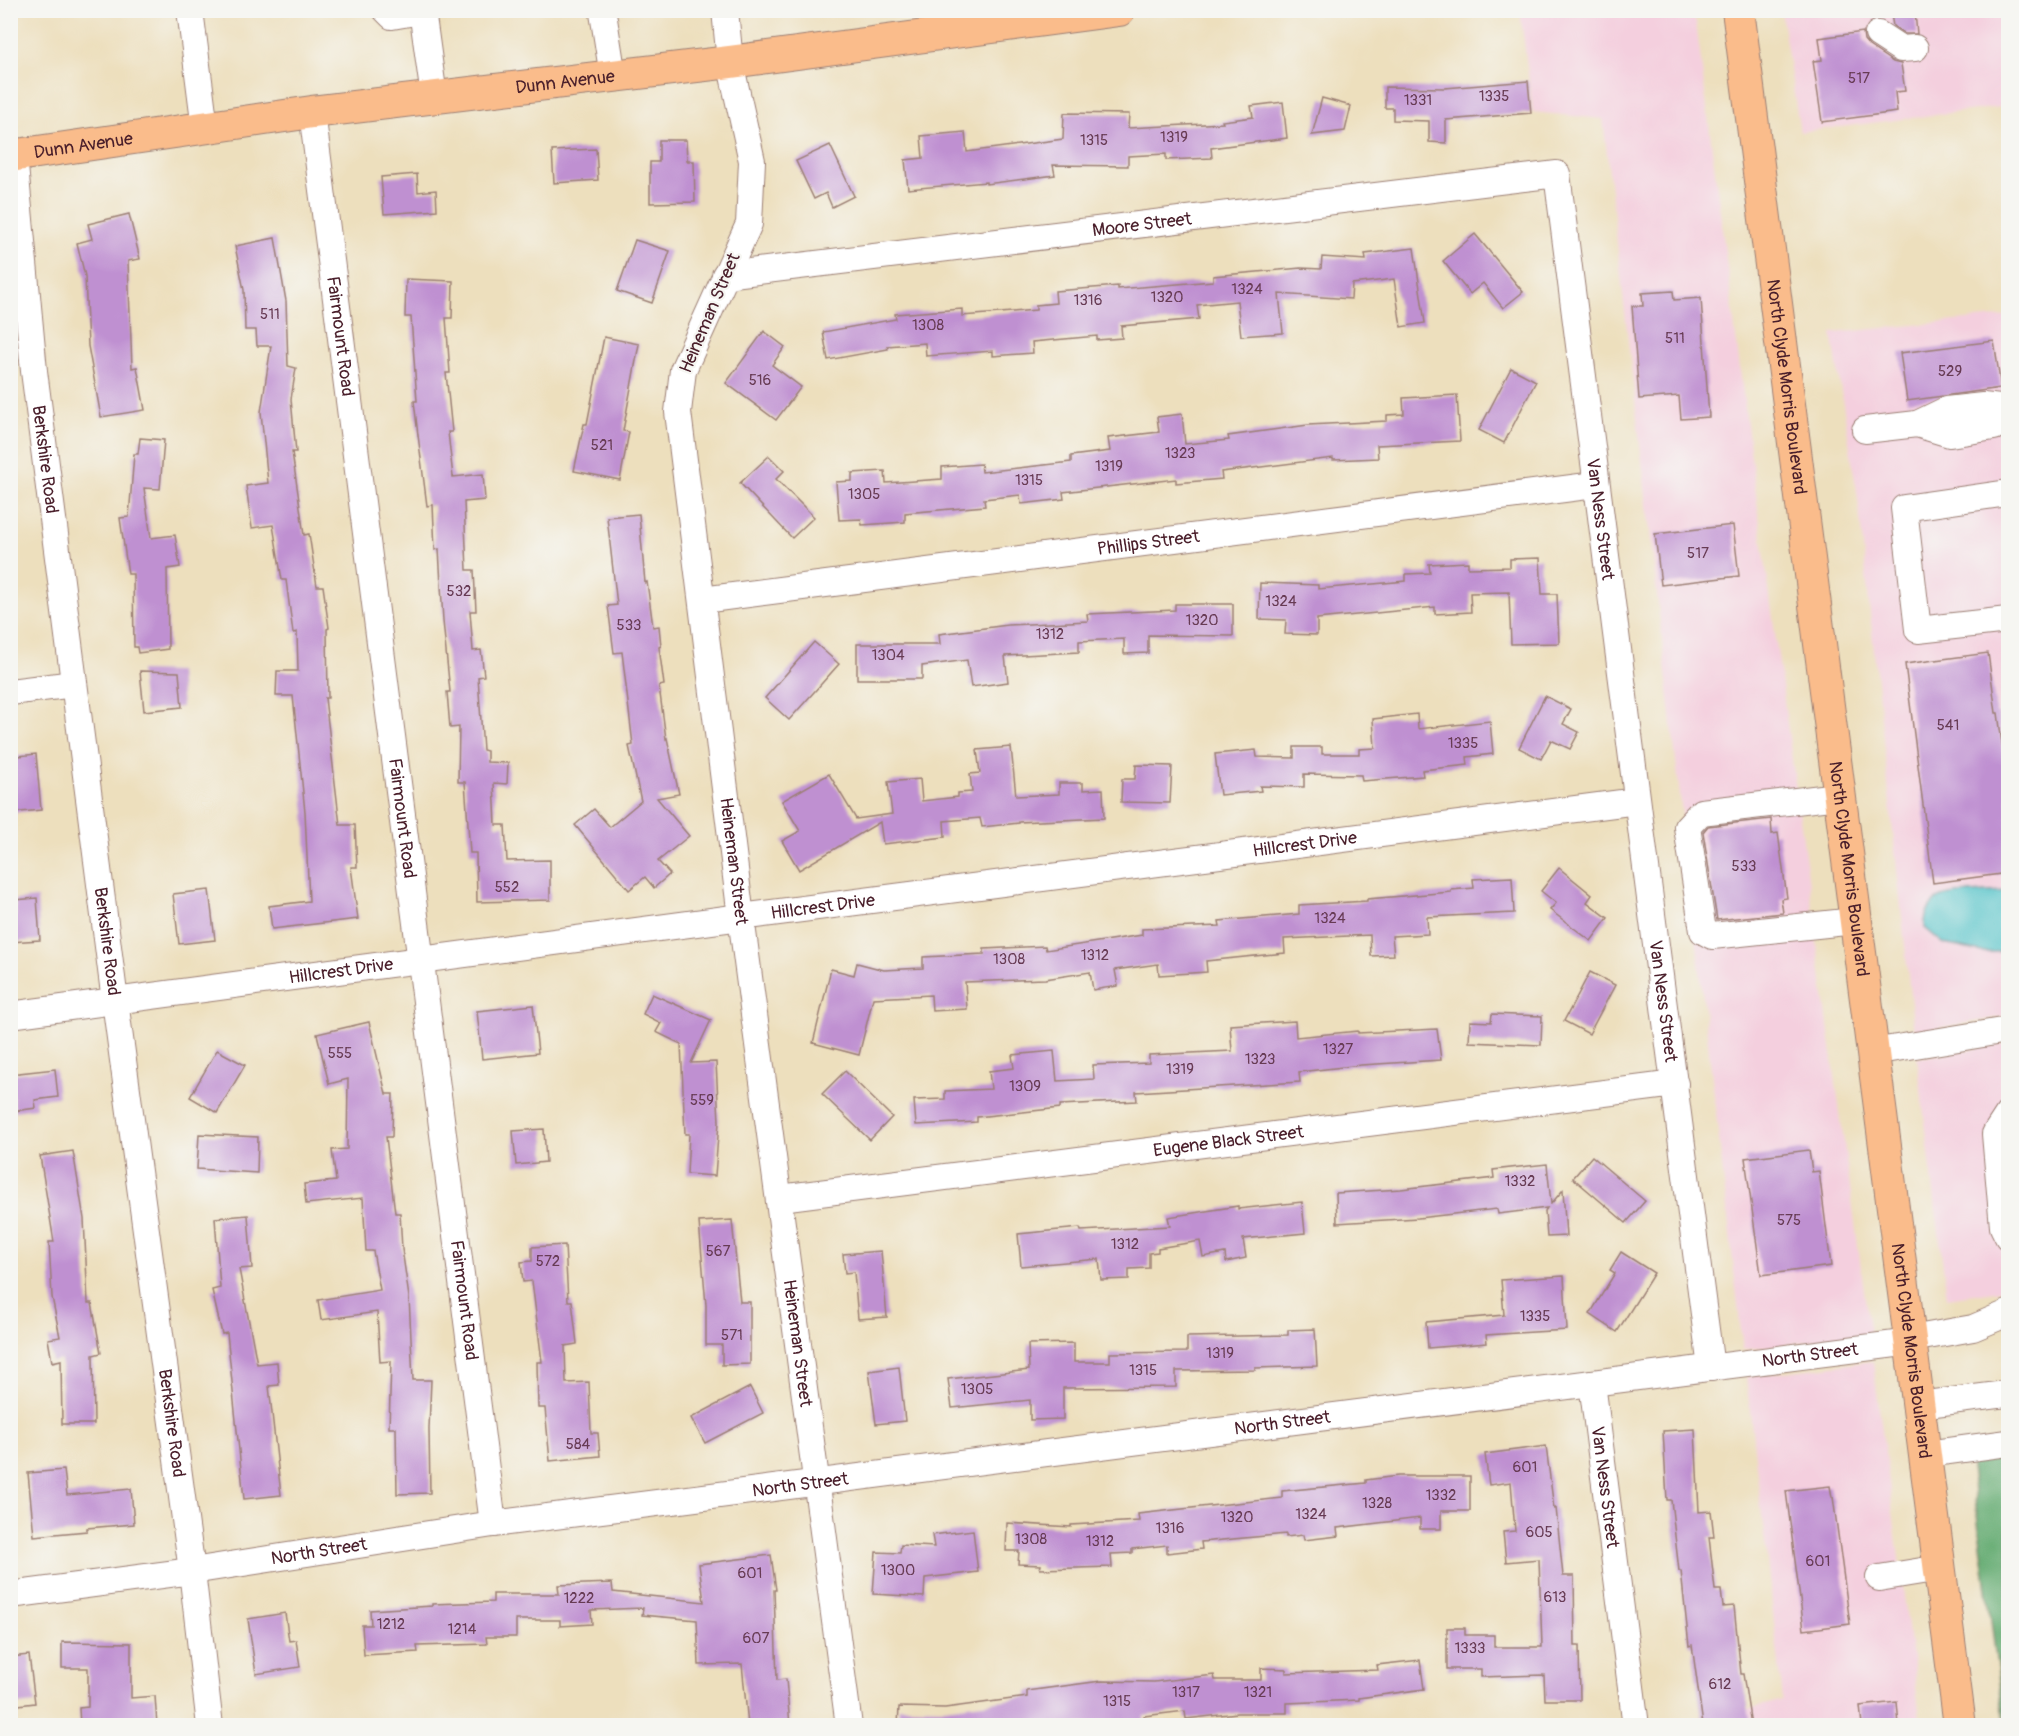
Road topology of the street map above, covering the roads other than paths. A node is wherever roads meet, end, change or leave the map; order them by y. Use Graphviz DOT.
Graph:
graph roads {
  1 [pos="190,10"];
  2 [pos="386,10"];
  3 [pos="724,10"];
  4 [pos="1119,10"];
  5 [pos="1738,10"];
  6 [pos="422,11"];
  7 [pos="602,11"];
  8 [pos="1003,17"];
  9 [pos="1878,34"];
  10 [pos="1914,48"];
  11 [pos="730,62"];
  12 [pos="613,76"];
  13 [pos="435,97"];
  14 [pos="312,112"];
  15 [pos="205,128"];
  16 [pos="12,156"];
  17 [pos="1557,174"];
  18 [pos="726,275"];
  19 [pos="22,372"];
  20 [pos="2008,409"];
  21 [pos="2008,417"];
  22 [pos="1917,424"];
  23 [pos="1865,430"];
  24 [pos="1595,485"];
  25 [pos="2008,493"];
  26 [pos="702,600"];
  27 [pos="2008,620"];
  28 [pos="74,684"];
  29 [pos="10,692"];
  30 [pos="1839,796"];
  31 [pos="1637,801"];
  32 [pos="741,916"];
  33 [pos="1855,921"];
  34 [pos="421,960"];
  35 [pos="115,1001"];
  36 [pos="10,1015"];
  37 [pos="2008,1030"];
  38 [pos="1872,1052"];
  39 [pos="1675,1084"];
  40 [pos="2008,1114"];
  41 [pos="780,1198"];
  42 [pos="2008,1237"];
  43 [pos="2008,1313"];
  44 [pos="1911,1341"];
  45 [pos="1711,1368"];
  46 [pos="1592,1383"];
  47 [pos="2006,1394"];
  48 [pos="1919,1405"];
  49 [pos="2008,1443"];
  50 [pos="1926,1454"];
  51 [pos="818,1483"];
  52 [pos="493,1524"];
  53 [pos="1941,1568"];
  54 [pos="192,1571"];
  55 [pos="1879,1578"];
  56 [pos="10,1595"];
  57 [pos="210,1725"];
  58 [pos="849,1725"];
  59 [pos="1636,1725"];
  60 [pos="1960,1725"];
  1 -- 15 [label="street"];
  2 -- 6 [label="street"];
  3 -- 11 [label="street, Heineman Street"];
  4 -- 8 [label="main road, Dunn Avenue"];
  5 -- 30 [label="main road, North Clyde Morris Boulevard"];
  6 -- 13 [label="street"];
  7 -- 12 [label="street"];
  8 -- 11 [label="main road, Dunn Avenue"];
  9 -- 10 [label="street"];
  11 -- 12 [label="main road, Dunn Avenue"];
  11 -- 18 [label="street, Heineman Street"];
  12 -- 13 [label="main road, Dunn Avenue"];
  13 -- 14 [label="main road, Dunn Avenue"];
  14 -- 15 [label="main road, Dunn Avenue"];
  14 -- 34 [label="street, Fairmount Road"];
  15 -- 16 [label="main road, Dunn Avenue"];
  16 -- 19 [label="street, Berkshire Road"];
  17 -- 18 [label="street, Moore Street"];
  17 -- 24 [label="street, Van Ness Street"];
  18 -- 26 [label="street, Heineman Street"];
  19 -- 28 [label="street, Berkshire Road"];
  20 -- 22 [label="street"];
  21 -- 22 [label="street"];
  22 -- 23 [label="street"];
  24 -- 26 [label="street, Phillips Street"];
  24 -- 31 [label="street, Van Ness Street"];
  25 -- 27 [label="street"];
  26 -- 32 [label="street, Heineman Street"];
  28 -- 29 [label="street"];
  28 -- 35 [label="street, Berkshire Road"];
  30 -- 33 [label="main road, North Clyde Morris Boulevard"];
  30 -- 33 [label="street"];
  31 -- 32 [label="street, Hillcrest Drive"];
  31 -- 39 [label="street, Van Ness Street"];
  32 -- 34 [label="street, Hillcrest Drive"];
  32 -- 41 [label="street, Heineman Street"];
  33 -- 38 [label="main road, North Clyde Morris Boulevard"];
  34 -- 35 [label="street, Hillcrest Drive"];
  34 -- 52 [label="street, Fairmount Road"];
  35 -- 36 [label="street, Hillcrest Drive"];
  35 -- 54 [label="street, Berkshire Road"];
  37 -- 38 [label="street"];
  38 -- 44 [label="main road, North Clyde Morris Boulevard"];
  39 -- 41 [label="street, Eugene Black Street"];
  39 -- 45 [label="street, Van Ness Street"];
  40 -- 42 [label="street"];
  41 -- 51 [label="street, Heineman Street"];
  43 -- 44 [label="street, North Street"];
  44 -- 45 [label="street, North Street"];
  44 -- 48 [label="main road, North Clyde Morris Boulevard"];
  45 -- 46 [label="street"];
  46 -- 51 [label="street, North Street"];
  46 -- 59 [label="street, Van Ness Street"];
  47 -- 48 [label="street"];
  48 -- 50 [label="main road, North Clyde Morris Boulevard"];
  49 -- 50 [label="street"];
  50 -- 53 [label="main road, North Clyde Morris Boulevard"];
  51 -- 52 [label="street, North Street"];
  51 -- 58 [label="street, Heineman Street"];
  52 -- 54 [label="street, North Street"];
  53 -- 55 [label="street"];
  53 -- 60 [label="main road, North Clyde Morris Boulevard"];
  54 -- 56 [label="street, North Street"];
  54 -- 57 [label="street, Berkshire Road"];
}
